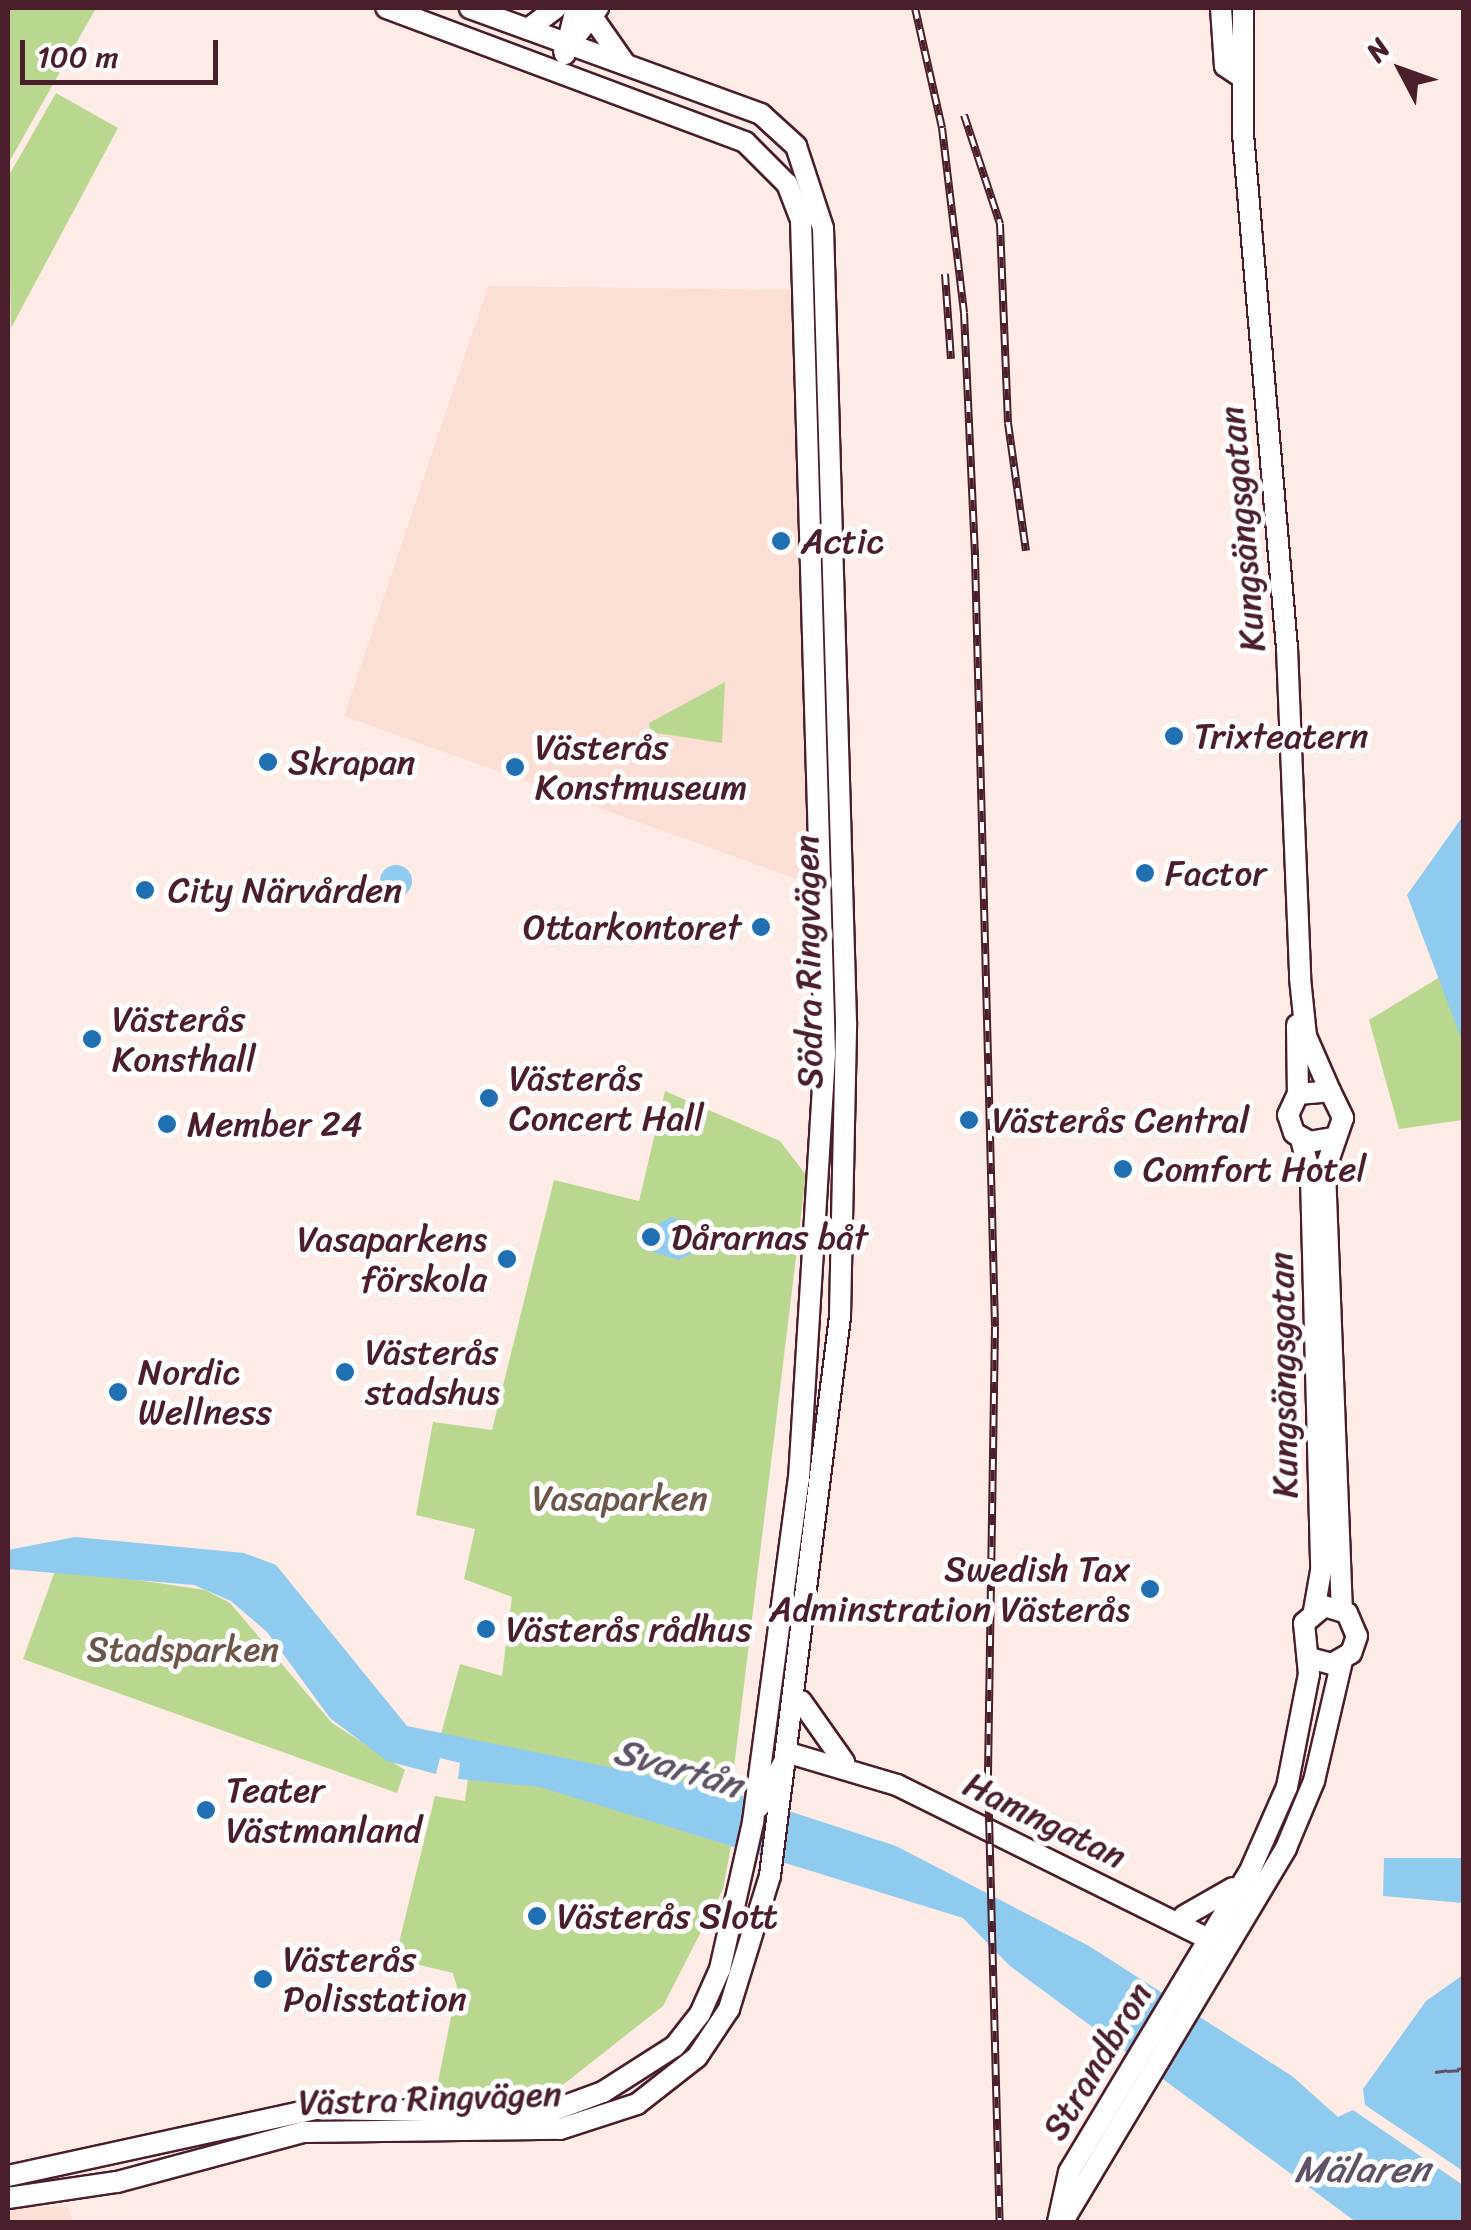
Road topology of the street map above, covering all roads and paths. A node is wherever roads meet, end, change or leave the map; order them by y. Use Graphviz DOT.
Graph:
graph roads {
  1 [pos="386,8"];
  2 [pos="470,8"];
  3 [pos="559,8"];
  4 [pos="1222,8"];
  5 [pos="1230,8"];
  6 [pos="1243,8"];
  7 [pos="589,11"];
  8 [pos="528,29"];
  9 [pos="560,48"];
  10 [pos="626,66"];
  11 [pos="1240,67"];
  12 [pos="723,134"];
  13 [pos="796,146"];
  14 [pos="822,544"];
  15 [pos="1300,978"];
  16 [pos="1330,1091"];
  17 [pos="1298,1094"];
  18 [pos="842,1109"];
  19 [pos="1301,1138"];
  20 [pos="1332,1138"];
  21 [pos="818,1141"];
  22 [pos="1342,1609"];
  23 [pos="1314,1610"];
  24 [pos="1309,1658"];
  25 [pos="1342,1661"];
  26 [pos="798,1696"];
  27 [pos="772,1704"];
  28 [pos="788,1752"];
  29 [pos="811,1765"];
  30 [pos="850,1766"];
  31 [pos="786,1792"];
  32 [pos="758,1796"];
  33 [pos="1249,1873"];
  34 [pos="1262,1892"];
  35 [pos="1178,1917"];
  36 [pos="1208,1940"];
  37 [pos="1186,1994"];
  38 [pos="702,2031"];
  39 [pos="1144,2070"];
  40 [pos="8,2176"];
  41 [pos="8,2198"];
  42 [pos="1060,2222"];
  1 -- 9 [label="main road"];
  2 -- 8 [label="main road"];
  3 -- 8 [label="main road"];
  3 -- 9 [label="main road"];
  4 -- 11 [label="main road, Kungsängsgatan"];
  5 -- 11 [label="main road, Kungsängsgatan"];
  6 -- 11 [label="main road, Kungsängsgatan"];
  7 -- 9 [label="main road"];
  7 -- 10 [label="main road"];
  8 -- 9 [label="main road"];
  9 -- 10 [label="main road"];
  9 -- 12 [label="main road, Södra Ringvägen"];
  10 -- 13 [label="main road"];
  11 -- 15 [label="main road, Kungsängsgatan"];
  12 -- 13 [label="main road"];
  12 -- 14 [label="main road, Södra Ringvägen"];
  13 -- 14 [label="main road, Södra Ringvägen"];
  14 -- 18 [label="main road, Södra Ringvägen"];
  14 -- 21 [label="main road, Södra Ringvägen"];
  15 -- 16 [label="main road, Kungsängsgatan"];
  15 -- 17 [label="main road, Kungsängsgatan"];
  16 -- 17 [label="main road"];
  16 -- 20 [label="main road"];
  17 -- 19 [label="main road"];
  18 -- 21 [label="main road"];
  18 -- 26 [label="main road, Södra Ringvägen"];
  19 -- 20 [label="main road"];
  19 -- 23 [label="main road, Kungsängsgatan"];
  20 -- 22 [label="main road, Kungsängsgatan"];
  21 -- 27 [label="main road, Södra Ringvägen"];
  22 -- 23 [label="main road"];
  22 -- 25 [label="main road"];
  23 -- 24 [label="main road"];
  24 -- 25 [label="main road"];
  24 -- 33 [label="main road"];
  25 -- 34 [label="main road"];
  26 -- 28 [label="main road, Södra Ringvägen"];
  26 -- 30 [label="main road"];
  27 -- 28 [label="main road"];
  27 -- 32 [label="main road, Södra Ringvägen"];
  28 -- 29 [label="main road, Hamngatan"];
  28 -- 30 [label="main road, Hamngatan"];
  28 -- 31 [label="main road, Södra Ringvägen"];
  28 -- 32 [label="main road"];
  29 -- 30 [label="main road, Hamngatan"];
  29 -- 31 [label="main road"];
  30 -- 35 [label="main road, Hamngatan"];
  31 -- 38 [label="main road, Södra Ringvägen"];
  32 -- 38 [label="main road, Södra Ringvägen"];
  33 -- 35 [label="main road"];
  33 -- 36 [label="main road"];
  34 -- 36 [label="main road"];
  34 -- 37 [label="main road, Strandbron"];
  35 -- 36 [label="main road, Hamngatan"];
  35 -- 37 [label="main road"];
  36 -- 37 [label="main road"];
  37 -- 39 [label="main road, Strandbron"];
  38 -- 40 [label="main road, Västra Ringvägen"];
  38 -- 41 [label="main road, Västra Ringvägen"];
  39 -- 42 [label="main road, Strandbron"];
  39 -- 42 [label="main road, Strandbron"];
}
